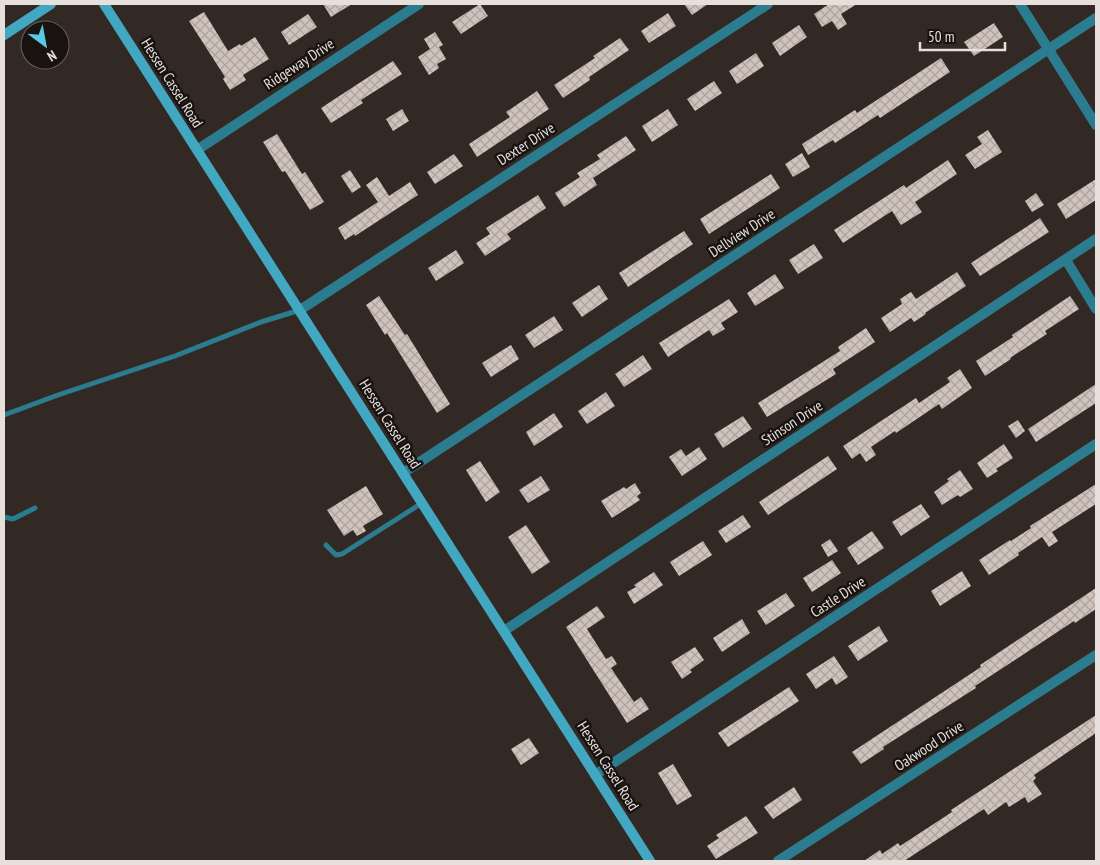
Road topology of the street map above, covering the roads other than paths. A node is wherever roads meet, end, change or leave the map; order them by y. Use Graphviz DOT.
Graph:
graph roads {
  1 [pos="51,4"];
  2 [pos="104,4"];
  3 [pos="419,4"];
  4 [pos="768,4"];
  5 [pos="1020,4"];
  6 [pos="1096,18"];
  7 [pos="4,35"];
  8 [pos="1049,50"];
  9 [pos="1096,125"];
  10 [pos="196,150"];
  11 [pos="1096,240"];
  12 [pos="1066,260"];
  13 [pos="1096,308"];
  14 [pos="300,310"];
  15 [pos="4,415"];
  16 [pos="1096,444"];
  17 [pos="403,473"];
  18 [pos="422,504"];
  19 [pos="35,508"];
  20 [pos="4,517"];
  21 [pos="326,545"];
  22 [pos="504,631"];
  23 [pos="1096,655"];
  24 [pos="596,775"];
  25 [pos="650,861"];
  26 [pos="778,861"];
  1 -- 7 [label="main road"];
  2 -- 10 [label="main road, Hessen Cassel Road"];
  3 -- 10 [label="street, Ridgeway Drive"];
  4 -- 14 [label="street, Dexter Drive"];
  5 -- 8 [label="street"];
  6 -- 8 [label="street, Dellview Drive"];
  8 -- 9 [label="street"];
  8 -- 17 [label="street, Dellview Drive"];
  10 -- 14 [label="main road, Hessen Cassel Road"];
  11 -- 12 [label="street, Stinson Drive"];
  12 -- 13 [label="street"];
  12 -- 22 [label="street, Stinson Drive"];
  14 -- 15 [label="lane"];
  14 -- 17 [label="main road, Hessen Cassel Road"];
  16 -- 24 [label="street, Castle Drive"];
  17 -- 18 [label="main road, Hessen Cassel Road"];
  18 -- 21 [label="lane"];
  18 -- 22 [label="main road, Hessen Cassel Road"];
  19 -- 20 [label="lane"];
  22 -- 24 [label="main road, Hessen Cassel Road"];
  23 -- 26 [label="street, Oakwood Drive"];
  24 -- 25 [label="main road, Hessen Cassel Road"];
}
